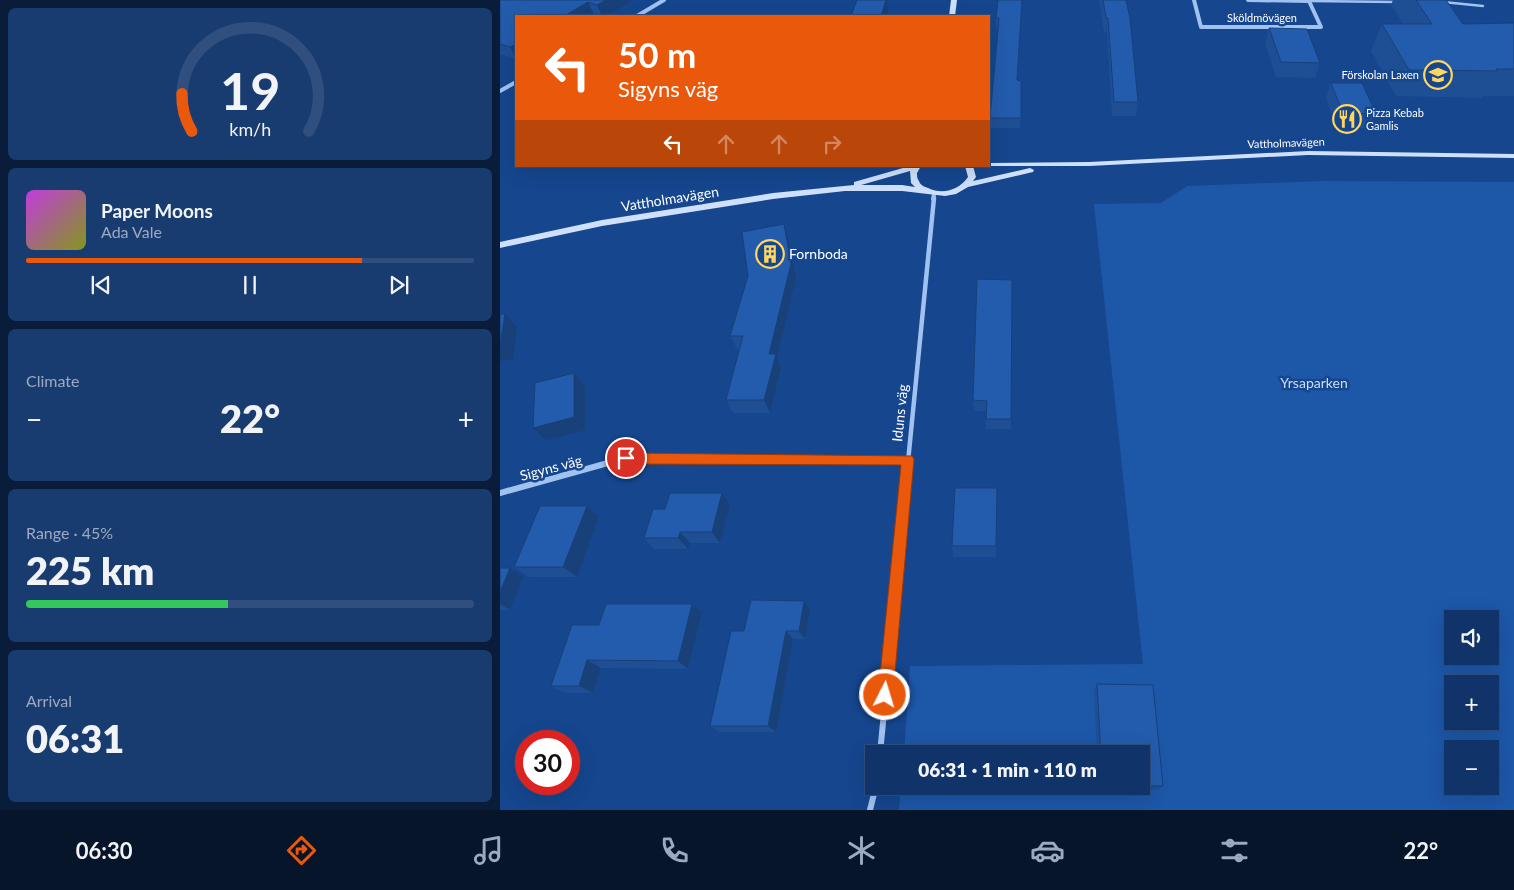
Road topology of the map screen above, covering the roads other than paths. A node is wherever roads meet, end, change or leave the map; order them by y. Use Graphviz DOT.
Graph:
graph roads {
  1 [pos="664,0"];
  2 [pos="954,0"];
  3 [pos="1194,0"];
  4 [pos="1248,0"];
  5 [pos="1473,0"];
  6 [pos="1309,1"];
  7 [pos="1405,2"];
  8 [pos="1442,2"];
  9 [pos="1476,5"];
  10 [pos="1483,6"];
  11 [pos="638,15"];
  12 [pos="952,15"];
  13 [pos="515,83"];
  14 [pos="500,91"];
  15 [pos="1514,156"];
  16 [pos="990,165"];
  17 [pos="1059,165"];
  18 [pos="916,167"];
  19 [pos="969,167"];
  20 [pos="968,184"];
  21 [pos="845,188"];
  22 [pos="924,191"];
  23 [pos="934,194"];
  24 [pos="500,245"];
  25 [pos="908,459"];
  26 [pos="500,493"];
  27 [pos="881,745"];
  28 [pos="874,795"];
  29 [pos="870,810"];
  1 -- 11 [label="street"];
  2 -- 12 [label="main road"];
  3 -- 6 [label="street, Sköldmövägen"];
  4 -- 6 [label="street, Sköldmövägen"];
  5 -- 9 [label="lane"];
  6 -- 7 [label="lane, Sköldmövägen"];
  8 -- 9 [label="lane"];
  9 -- 10 [label="lane"];
  13 -- 14 [label="street"];
  15 -- 17 [label="main road, Vattholmavägen"];
  16 -- 17 [label="main road, Vattholmavägen"];
  17 -- 20 [label="main road, Vattholmavägen"];
  18 -- 21 [label="main road, Vattholmavägen"];
  18 -- 22 [label="main road"];
  19 -- 20 [label="main road"];
  20 -- 23 [label="main road, Vattholmavägen"];
  21 -- 22 [label="main road, Vattholmavägen"];
  21 -- 24 [label="main road, Vattholmavägen"];
  22 -- 23 [label="main road, Vattholmavägen"];
  23 -- 25 [label="street, Iduns väg"];
  25 -- 26 [label="street, Sigyns väg"];
  25 -- 27 [label="street, Iduns väg"];
  28 -- 29 [label="street"];
}
